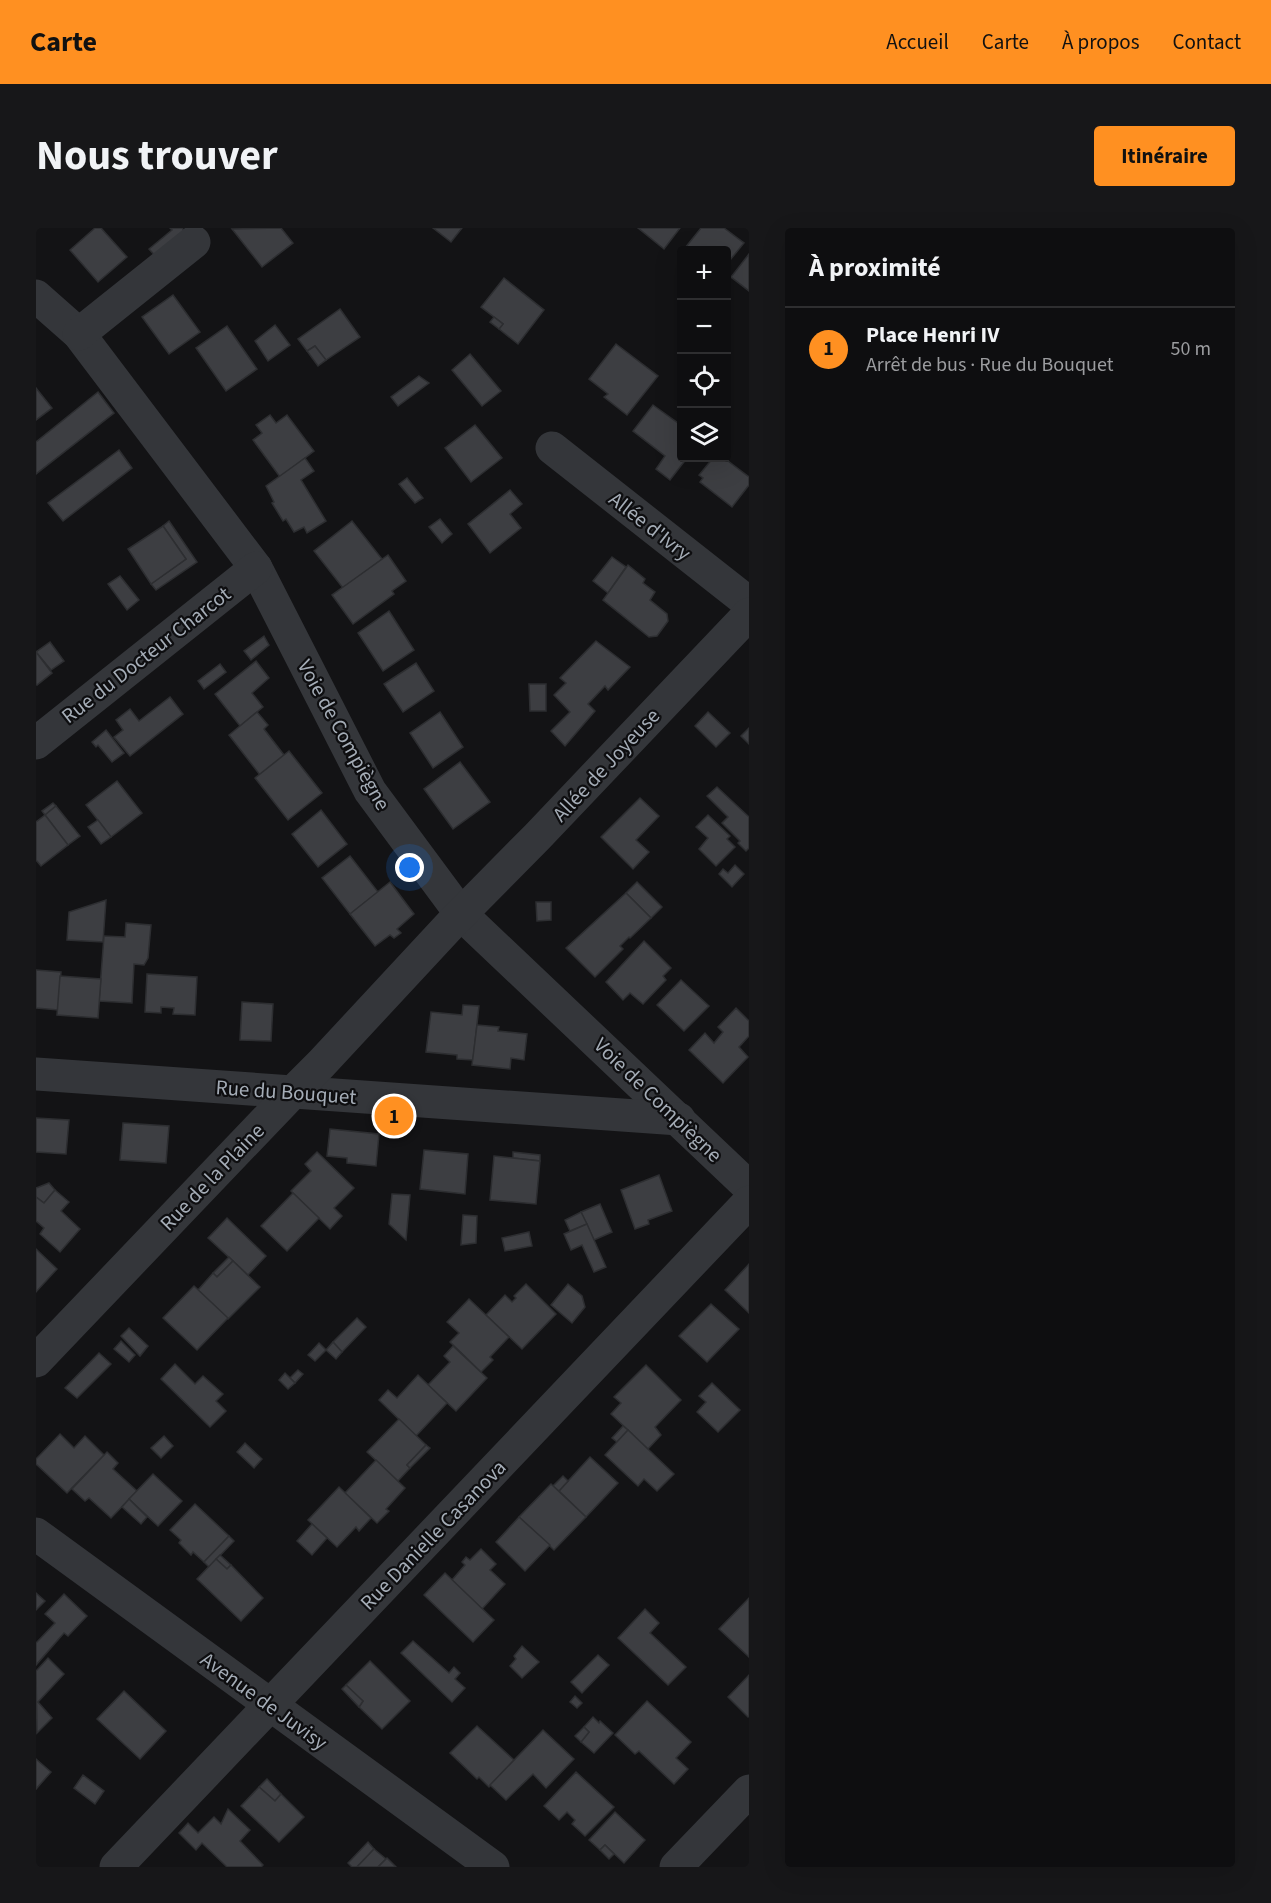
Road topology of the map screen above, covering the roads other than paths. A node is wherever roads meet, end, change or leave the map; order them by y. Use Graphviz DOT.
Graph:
graph roads {
  1 [pos="194,242"];
  2 [pos="36,296"];
  3 [pos="79,333"];
  4 [pos="552,448"];
  5 [pos="256,568"];
  6 [pos="749,603"];
  7 [pos="749,614"];
  8 [pos="36,742"];
  9 [pos="461,914"];
  10 [pos="36,1074"];
  11 [pos="292,1093"];
  12 [pos="679,1119"];
  13 [pos="749,1187"];
  14 [pos="749,1202"];
  15 [pos="36,1361"];
  16 [pos="36,1534"];
  17 [pos="271,1704"];
  18 [pos="749,1791"];
  19 [pos="116,1867"];
  20 [pos="493,1867"];
  21 [pos="676,1867"];
  1 -- 3 [label="street"];
  2 -- 3 [label="street, Voie de Compiègne"];
  3 -- 5 [label="street, Voie de Compiègne"];
  4 -- 6 [label="street, Allée d'Ivry"];
  5 -- 8 [label="street, Rue du Docteur Charcot"];
  5 -- 9 [label="street, Voie de Compiègne"];
  7 -- 9 [label="street, Allée de Joyeuse"];
  9 -- 11 [label="street, Rue de la Plaine"];
  9 -- 12 [label="street, Voie de Compiègne"];
  10 -- 11 [label="street, Rue du Bouquet"];
  11 -- 12 [label="street, Rue du Bouquet"];
  11 -- 15 [label="street, Rue de la Plaine"];
  12 -- 13 [label="street, Voie de Compiègne"];
  14 -- 17 [label="street, Rue Danielle Casanova"];
  16 -- 17 [label="street, Avenue de Juvisy"];
  17 -- 19 [label="street, Rue Danielle Casanova"];
  17 -- 20 [label="street, Avenue de Juvisy"];
  18 -- 21 [label="street"];
}
